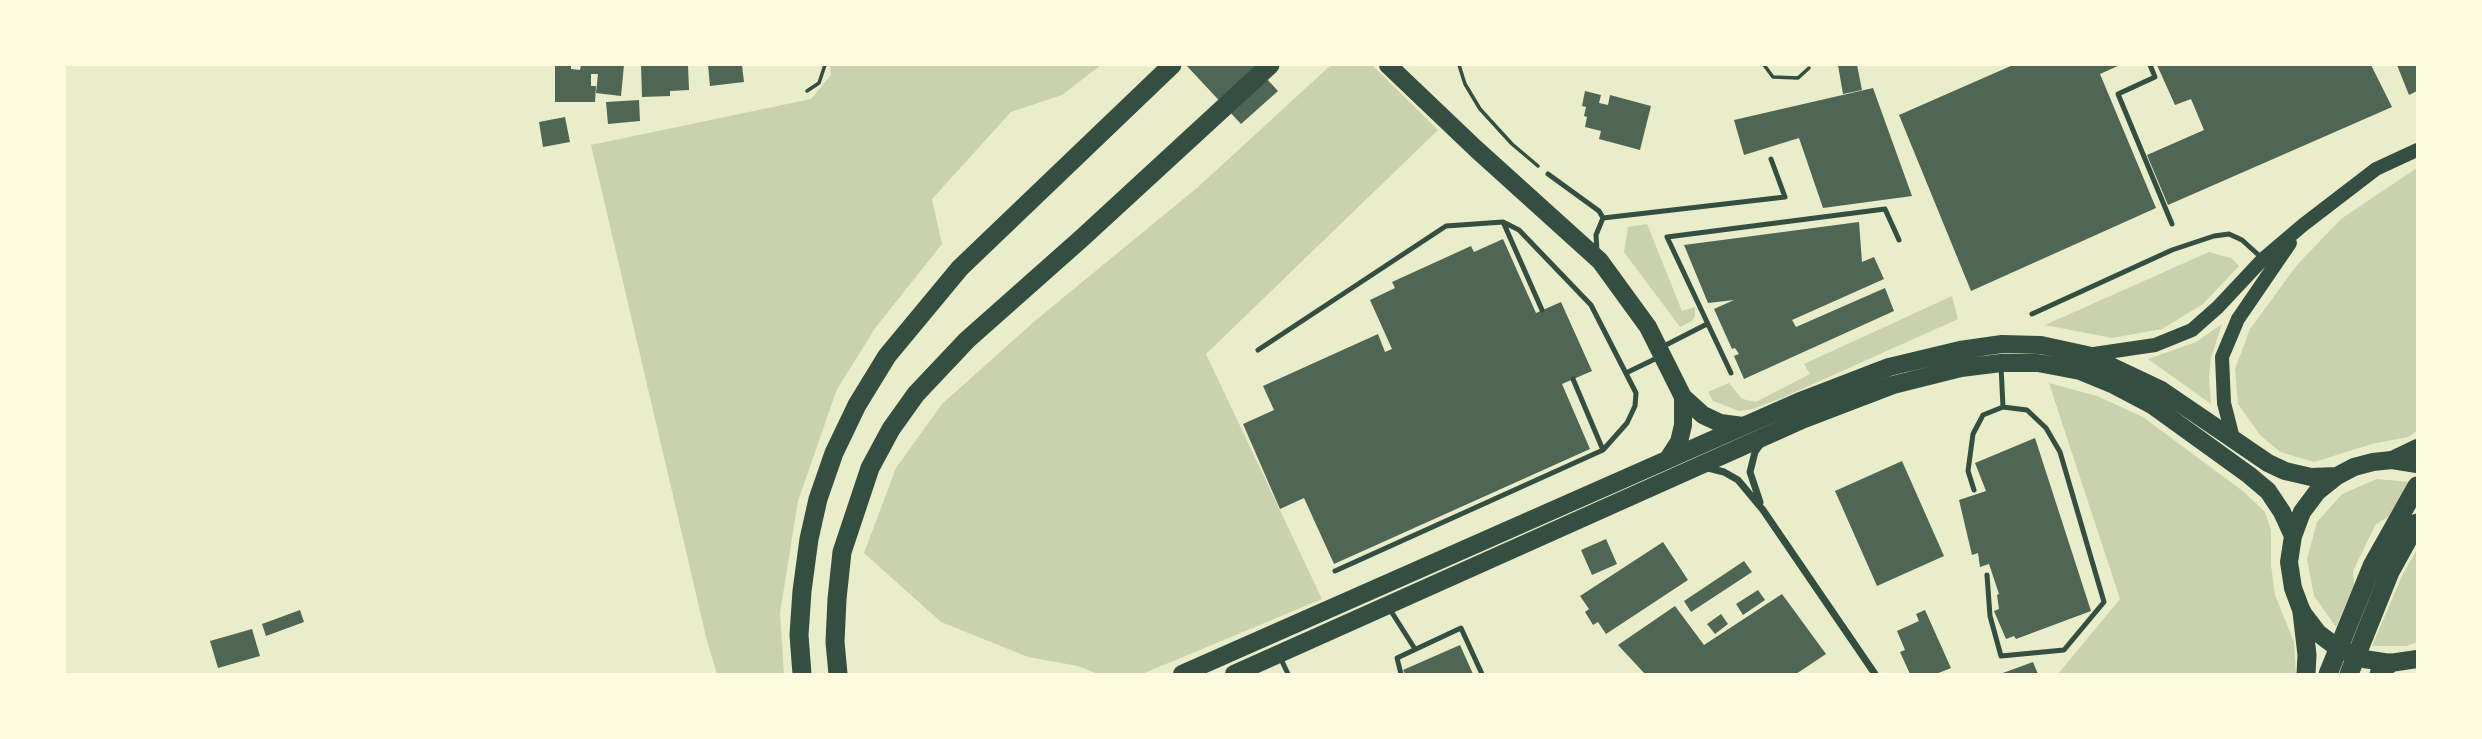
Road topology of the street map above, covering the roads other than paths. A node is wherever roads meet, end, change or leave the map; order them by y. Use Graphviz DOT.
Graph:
graph roads {
  1 [pos="1172,65"];
  2 [pos="1270,65"];
  3 [pos="1388,65"];
  4 [pos="2150,65"];
  5 [pos="2417,150"];
  6 [pos="1771,159"];
  7 [pos="1548,174"];
  8 [pos="1602,218"];
  9 [pos="1503,222"];
  10 [pos="2172,224"];
  11 [pos="2303,225"];
  12 [pos="1899,240"];
  13 [pos="2263,259"];
  14 [pos="1600,261"];
  15 [pos="1542,310"];
  16 [pos="2032,314"];
  17 [pos="1707,324"];
  18 [pos="1258,350"];
  19 [pos="1661,352"];
  20 [pos="2087,355"];
  21 [pos="2001,363"];
  22 [pos="1626,373"];
  23 [pos="1731,373"];
  24 [pos="1573,379"];
  25 [pos="1683,397"];
  26 [pos="2003,407"];
  27 [pos="1743,426"];
  28 [pos="1766,436"];
  29 [pos="2234,442"];
  30 [pos="2417,448"];
  31 [pos="1603,450"];
  32 [pos="1668,460"];
  33 [pos="2392,460"];
  34 [pos="2417,464"];
  35 [pos="1700,466"];
  36 [pos="2337,476"];
  37 [pos="2417,486"];
  38 [pos="1974,489"];
  39 [pos="1763,510"];
  40 [pos="2417,523"];
  41 [pos="2293,536"];
  42 [pos="1335,571"];
  43 [pos="1987,575"];
  44 [pos="1387,606"];
  45 [pos="2302,612"];
  46 [pos="1415,649"];
  47 [pos="1279,654"];
  48 [pos="2417,659"];
  49 [pos="2380,666"];
  50 [pos="802,674"];
  51 [pos="838,674"];
  52 [pos="1182,674"];
  53 [pos="1234,674"];
  54 [pos="1289,674"];
  55 [pos="1401,674"];
  56 [pos="1482,674"];
  57 [pos="1875,674"];
  58 [pos="2306,674"];
  59 [pos="2328,674"];
  60 [pos="2349,674"];
  1 -- 50 [label="highway"];
  2 -- 51 [label="highway"];
  3 -- 14 [label="main road"];
  4 -- 10 [label="lane"];
  5 -- 11 [label="main road"];
  6 -- 8 [label="lane"];
  7 -- 8 [label="lane"];
  8 -- 14 [label="lane"];
  9 -- 15 [label="lane"];
  9 -- 18 [label="lane"];
  9 -- 22 [label="lane"];
  11 -- 13 [label="main road"];
  11 -- 29 [label="main road"];
  12 -- 17 [label="lane"];
  13 -- 16 [label="lane"];
  13 -- 20 [label="main road"];
  14 -- 19 [label="main road"];
  17 -- 19 [label="lane"];
  17 -- 23 [label="lane"];
  19 -- 22 [label="lane"];
  19 -- 25 [label="main road"];
  20 -- 27 [label="main road"];
  20 -- 29 [label="main road"];
  21 -- 26 [label="lane"];
  21 -- 28 [label="main road"];
  21 -- 41 [label="main road"];
  22 -- 31 [label="lane"];
  24 -- 31 [label="lane"];
  25 -- 27 [label="main road"];
  25 -- 32 [label="main road"];
  26 -- 38 [label="lane"];
  26 -- 43 [label="lane"];
  27 -- 32 [label="main road"];
  28 -- 35 [label="main road"];
  28 -- 39 [label="street"];
  29 -- 36 [label="main road"];
  30 -- 33 [label="main road"];
  31 -- 42 [label="lane"];
  32 -- 52 [label="main road"];
  33 -- 34 [label="main road"];
  33 -- 36 [label="main road"];
  35 -- 39 [label="street"];
  35 -- 44 [label="main road"];
  36 -- 41 [label="main road"];
  37 -- 59 [label="highway"];
  39 -- 57 [label="street"];
  40 -- 60 [label="highway"];
  41 -- 45 [label="main road"];
  44 -- 46 [label="lane"];
  44 -- 47 [label="main road"];
  45 -- 49 [label="main road"];
  45 -- 58 [label="highway"];
  46 -- 55 [label="lane"];
  46 -- 56 [label="lane"];
  47 -- 53 [label="main road"];
  47 -- 54 [label="lane"];
  48 -- 49 [label="main road"];
}
